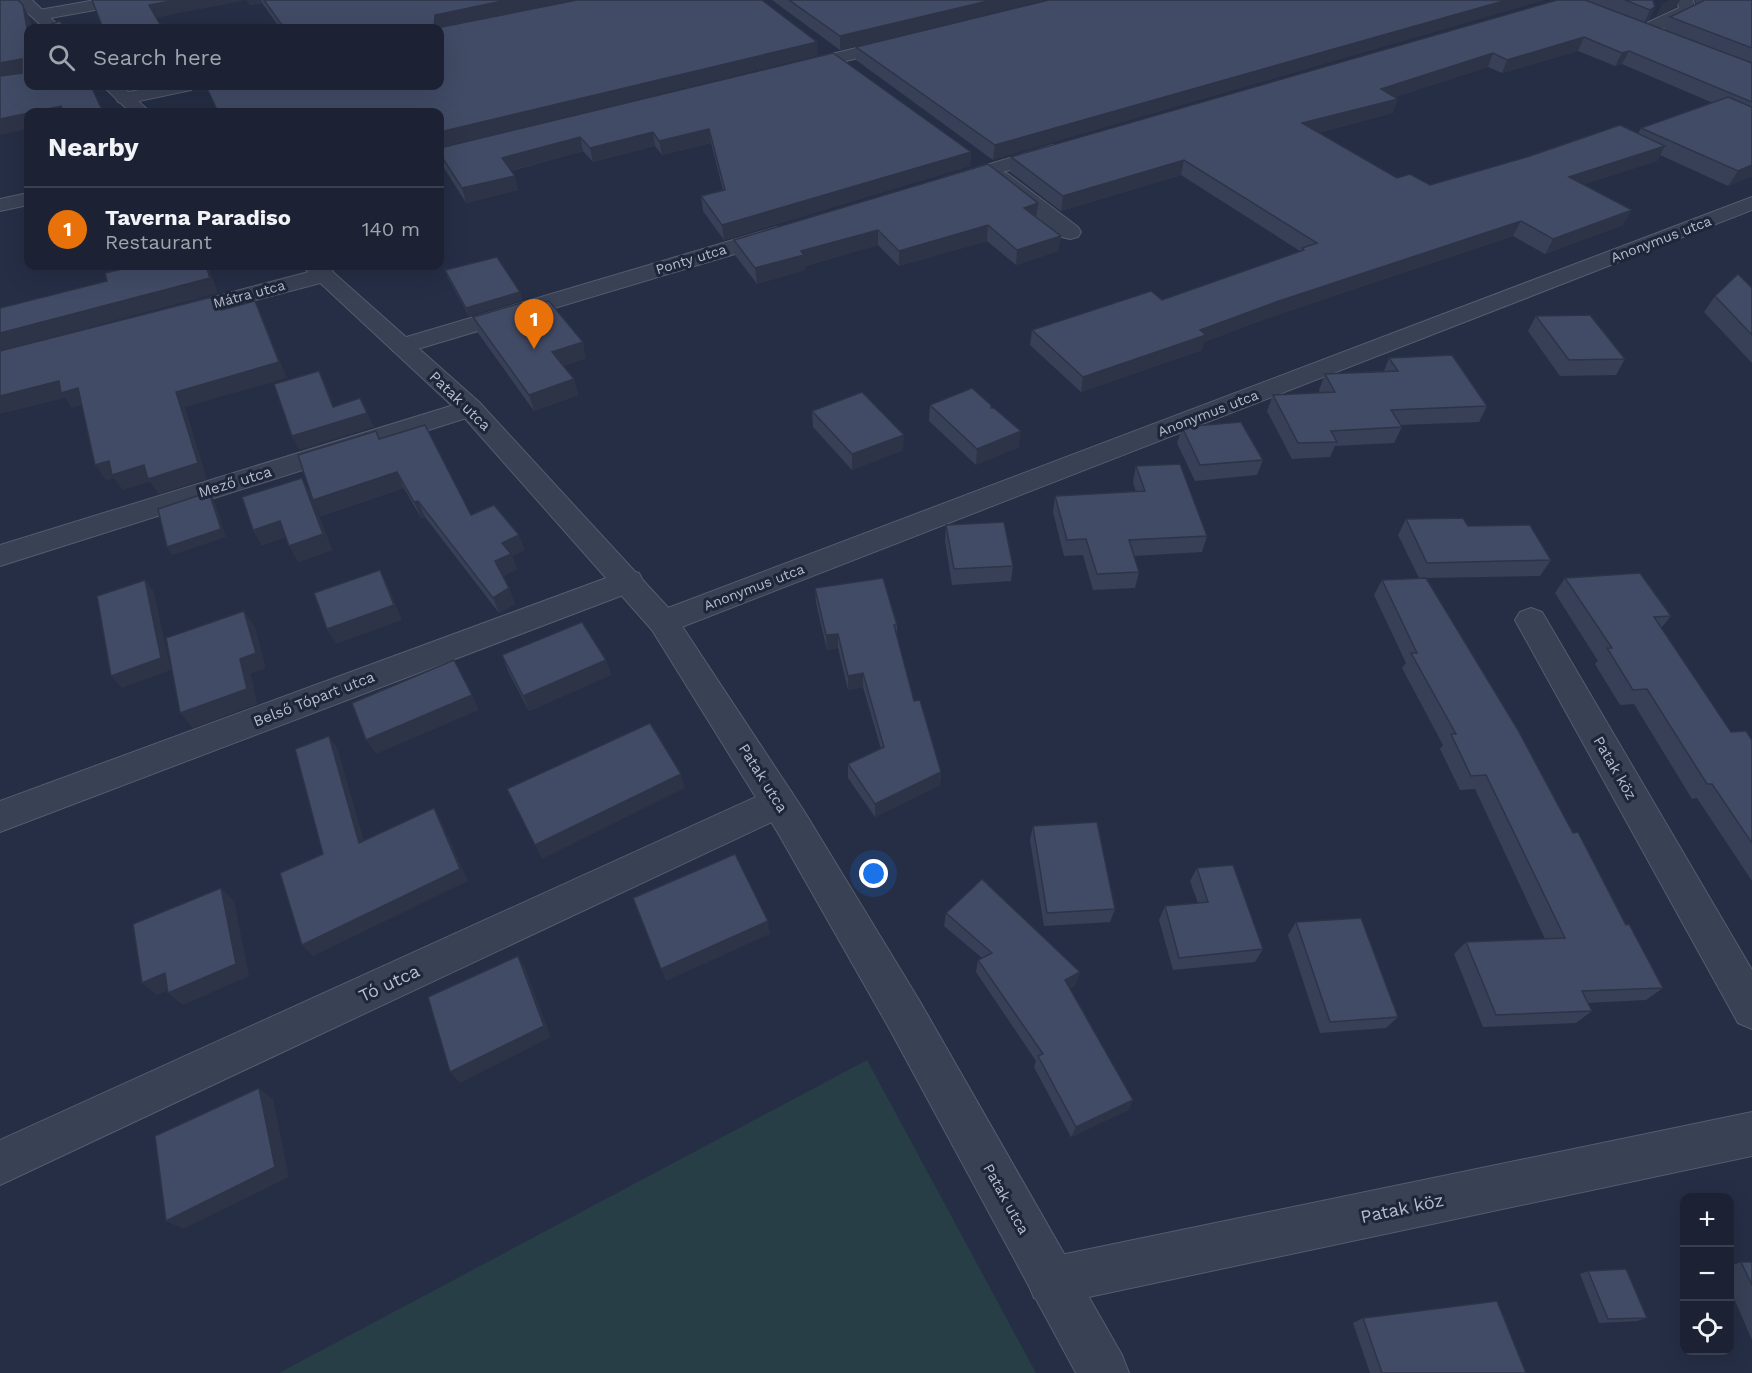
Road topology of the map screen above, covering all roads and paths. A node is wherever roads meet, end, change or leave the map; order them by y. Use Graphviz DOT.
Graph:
graph roads {
  1 [pos="22,0"];
  2 [pos="123,0"];
  3 [pos="1685,0"];
  4 [pos="39,15"];
  5 [pos="49,24"];
  6 [pos="914,39"];
  7 [pos="1666,39"];
  8 [pos="818,45"];
  9 [pos="835,58"];
  10 [pos="777,72"];
  11 [pos="855,72"];
  12 [pos="141,90"];
  13 [pos="119,92"];
  14 [pos="137,108"];
  15 [pos="1068,147"];
  16 [pos="971,156"];
  17 [pos="990,170"];
  18 [pos="935,186"];
  19 [pos="24,200"];
  20 [pos="0,205"];
  21 [pos="1749,210"];
  22 [pos="791,229"];
  23 [pos="1070,232"];
  24 [pos="318,270"];
  25 [pos="150,320"];
  26 [pos="402,346"];
  27 [pos="471,408"];
  28 [pos="0,556"];
  29 [pos="628,581"];
  30 [pos="1531,620"];
  31 [pos="663,622"];
  32 [pos="778,802"];
  33 [pos="0,817"];
  34 [pos="1752,1009"];
  35 [pos="1752,1134"];
  36 [pos="0,1163"];
  37 [pos="1051,1281"];
  38 [pos="1104,1373"];
  1 -- 4 [label="street"];
  2 -- 4 [label="street"];
  3 -- 7 [label="street"];
  4 -- 5 [label="street"];
  6 -- 9 [label="street"];
  8 -- 9 [label="street"];
  9 -- 10 [label="street"];
  9 -- 11 [label="street"];
  12 -- 13 [label="street"];
  13 -- 14 [label="street"];
  15 -- 17 [label="street"];
  16 -- 17 [label="street"];
  17 -- 18 [label="street"];
  17 -- 23 [label="street"];
  19 -- 20 [label="street"];
  21 -- 31 [label="street, Anonymus utca"];
  22 -- 26 [label="street, Ponty utca"];
  24 -- 25 [label="street, Mátra utca"];
  24 -- 26 [label="street, Patak utca"];
  26 -- 27 [label="street, Patak utca"];
  27 -- 28 [label="street, Mező utca"];
  27 -- 29 [label="street, Patak utca"];
  29 -- 31 [label="street, Patak utca"];
  29 -- 33 [label="street, Belső Tópart utca"];
  30 -- 34 [label="street, Patak köz"];
  31 -- 32 [label="street, Patak utca"];
  32 -- 36 [label="street, Tó utca"];
  32 -- 37 [label="street, Patak utca"];
  35 -- 37 [label="street, Patak köz"];
  37 -- 38 [label="street, Patak utca"];
}
